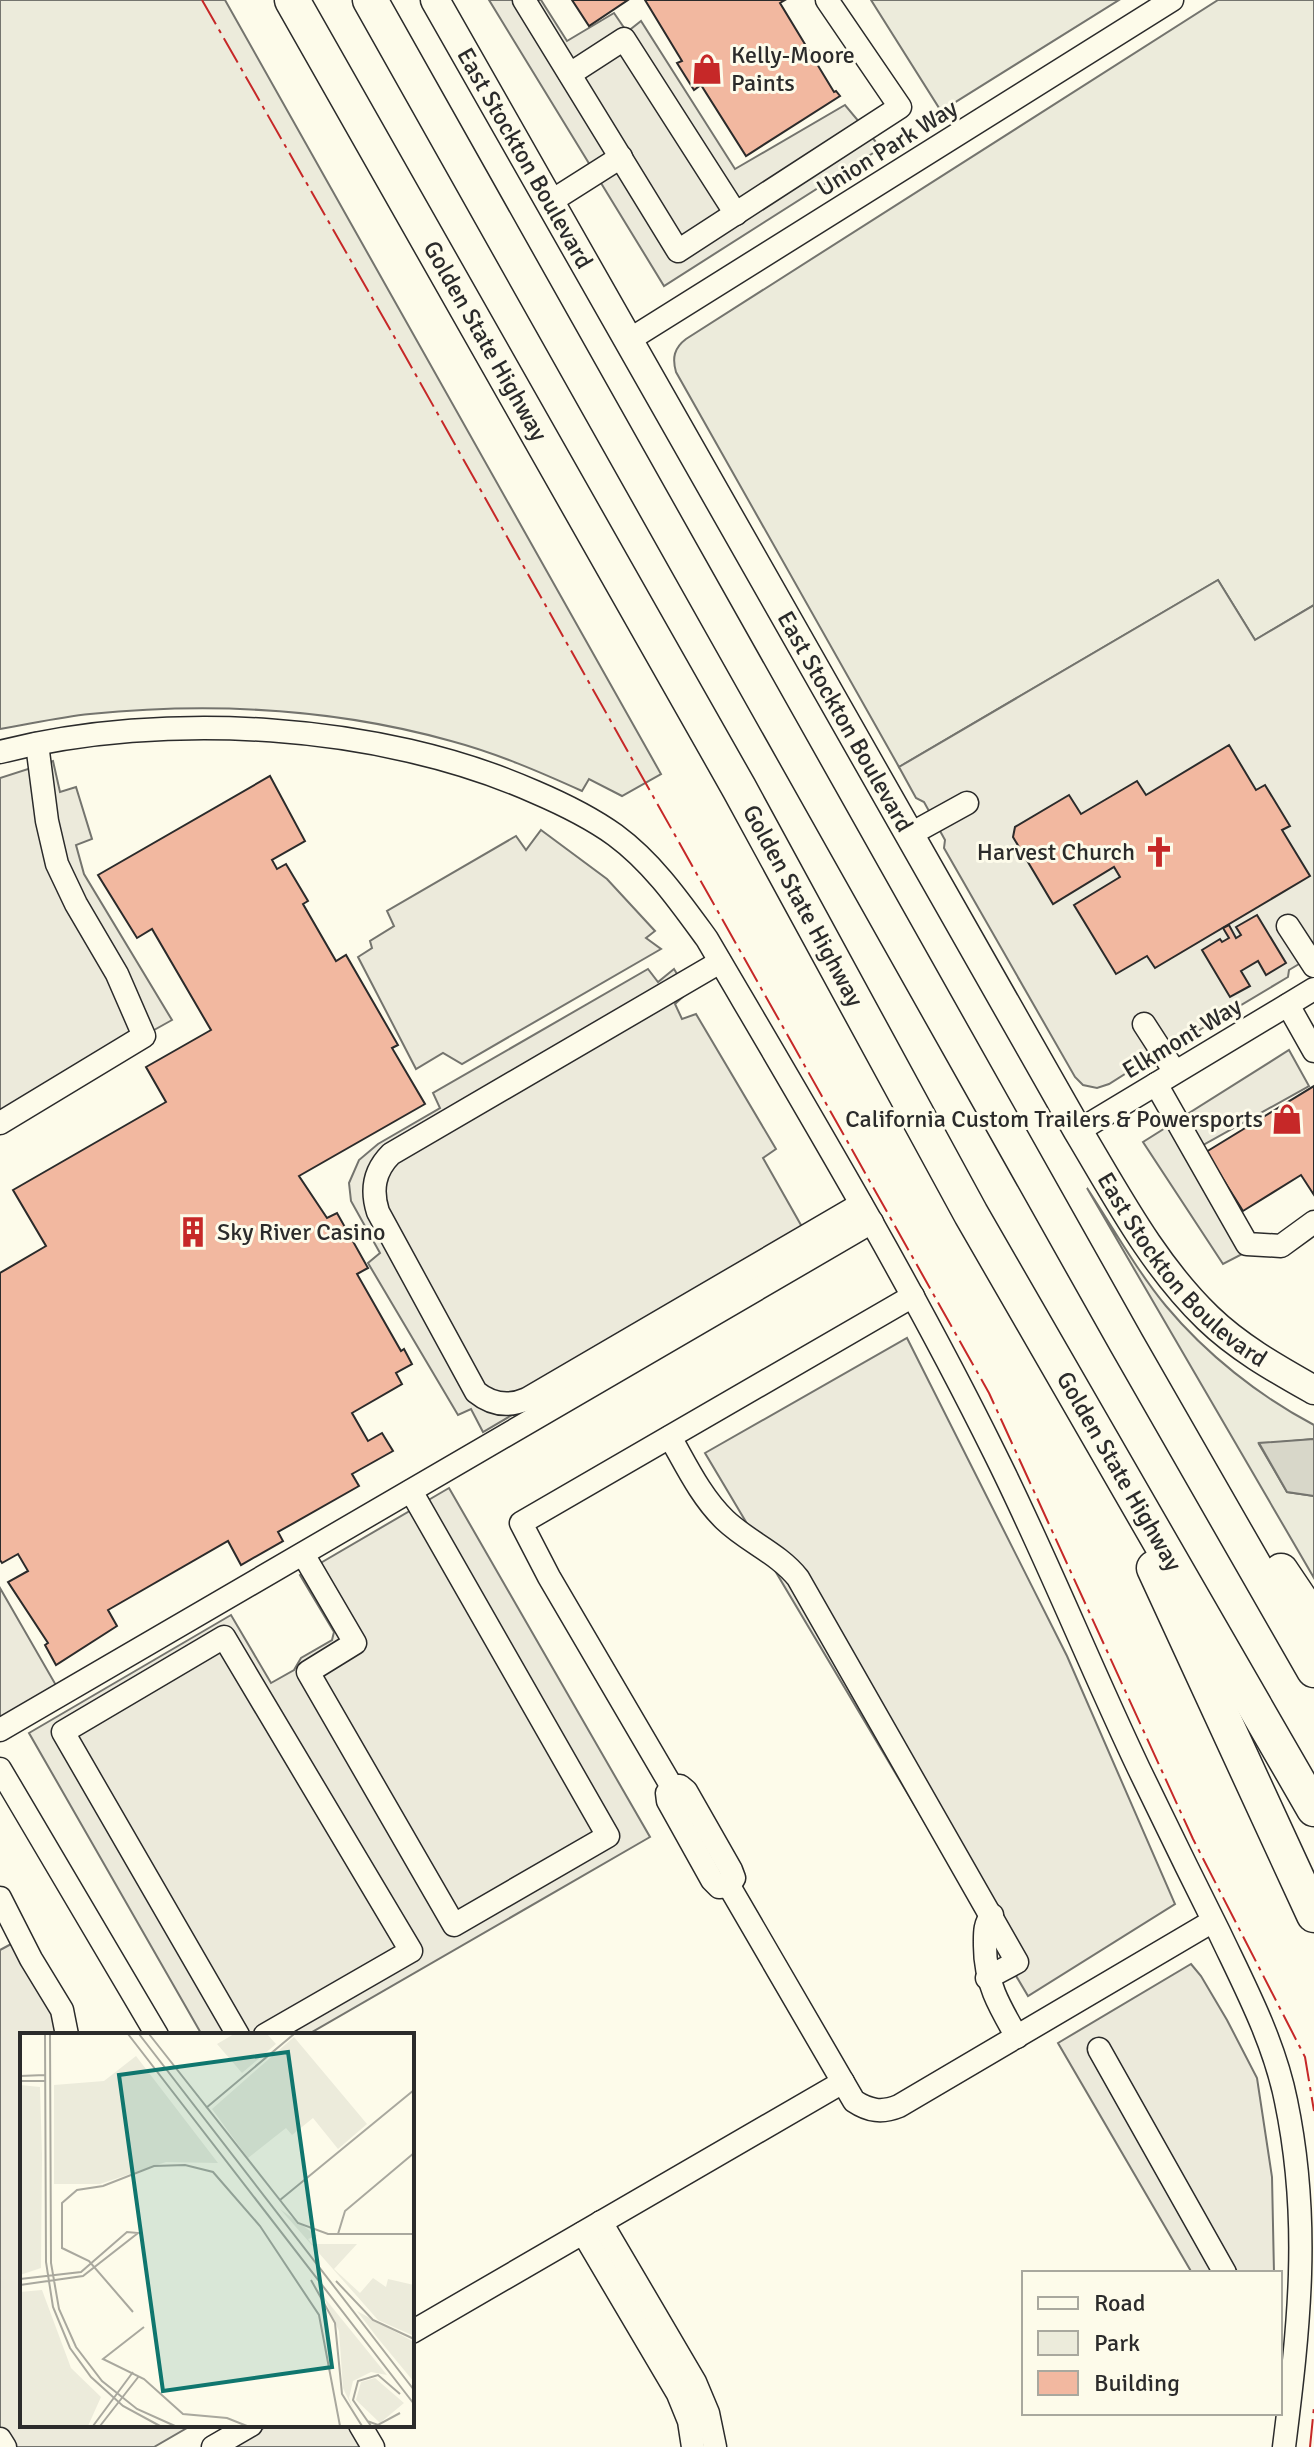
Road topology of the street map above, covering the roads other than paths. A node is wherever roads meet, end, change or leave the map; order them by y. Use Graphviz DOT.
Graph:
graph roads {
  1 [pos="292,0"];
  2 [pos="370,0"];
  3 [pos="435,0"];
  4 [pos="524,0"];
  5 [pos="827,0"];
  6 [pos="1172,0"];
  7 [pos="570,74"];
  8 [pos="621,157"];
  9 [pos="550,202"];
  10 [pos="736,214"];
  11 [pos="629,340"];
  12 [pos="37,744"];
  13 [pos="0,752"];
  14 [pos="967,803"];
  15 [pos="909,835"];
  16 [pos="1288,926"];
  17 [pos="720,962"];
  18 [pos="1314,966"];
  19 [pos="1314,989"];
  20 [pos="1288,1005"];
  21 [pos="1144,1024"];
  22 [pos="1314,1051"];
  23 [pos="1175,1072"];
  24 [pos="1156,1084"];
  25 [pos="0,1123"];
  26 [pos="1078,1131"];
  27 [pos="867,1213"];
  28 [pos="1314,1222"];
  29 [pos="913,1296"];
  30 [pos="1127,1344"];
  31 [pos="1314,1390"];
  32 [pos="670,1437"];
  33 [pos="411,1491"];
  34 [pos="1137,1502"];
  35 [pos="303,1554"];
  36 [pos="1314,1620"];
  37 [pos="1314,1670"];
  38 [pos="0,1730"];
  39 [pos="0,1769"];
  40 [pos="1314,1809"];
  41 [pos="0,1898"];
  42 [pos="992,1915"];
  43 [pos="1314,1915"];
  44 [pos="1213,1921"];
  45 [pos="987,1978"];
  46 [pos="67,2033"];
  47 [pos="156,2033"];
  48 [pos="237,2033"];
  49 [pos="268,2033"];
  50 [pos="1017,2037"];
  51 [pos="1099,2049"];
  52 [pos="843,2082"];
  53 [pos="592,2227"];
  54 [pos="1224,2271"];
  55 [pos="414,2331"];
  56 [pos="1286,2380"];
  57 [pos="248,2427"];
  58 [pos="361,2427"];
  59 [pos="0,2439"];
  60 [pos="5,2447"];
  61 [pos="213,2447"];
  62 [pos="373,2447"];
  63 [pos="693,2447"];
  64 [pos="715,2447"];
  65 [pos="1284,2447"];
  1 -- 34 [label="highway, Golden State Highway"];
  2 -- 30 [label="highway"];
  3 -- 9 [label="main road, East Stockton Boulevard"];
  4 -- 7 [label="street"];
  5 -- 10 [label="street"];
  6 -- 11 [label="street, Union Park Way"];
  7 -- 8 [label="street"];
  7 -- 10 [label="street"];
  8 -- 9 [label="street"];
  8 -- 10 [label="street"];
  9 -- 11 [label="main road, East Stockton Boulevard"];
  11 -- 15 [label="main road, East Stockton Boulevard"];
  12 -- 13 [label="street"];
  12 -- 17 [label="street"];
  12 -- 25 [label="street"];
  14 -- 15 [label="street"];
  15 -- 26 [label="main road, East Stockton Boulevard"];
  16 -- 18 [label="street"];
  17 -- 27 [label="street"];
  17 -- 27 [label="street"];
  19 -- 20 [label="street, Elkmont Way"];
  20 -- 22 [label="street"];
  20 -- 23 [label="street, Elkmont Way"];
  21 -- 23 [label="street"];
  23 -- 24 [label="street, Elkmont Way"];
  24 -- 26 [label="street, Elkmont Way"];
  24 -- 28 [label="street"];
  26 -- 31 [label="main road, East Stockton Boulevard"];
  27 -- 29 [label="street"];
  27 -- 33 [label="street"];
  29 -- 32 [label="street"];
  29 -- 44 [label="street"];
  30 -- 36 [label="highway"];
  30 -- 37 [label="highway"];
  32 -- 42 [label="street"];
  32 -- 52 [label="street"];
  33 -- 35 [label="street"];
  33 -- 35 [label="street"];
  34 -- 40 [label="highway, Golden State Highway"];
  34 -- 43 [label="highway"];
  35 -- 38 [label="street"];
  39 -- 47 [label="street"];
  41 -- 46 [label="street"];
  42 -- 45 [label="street"];
  42 -- 45 [label="street"];
  44 -- 50 [label="street"];
  44 -- 56 [label="street"];
  45 -- 50 [label="street"];
  48 -- 49 [label="street"];
  50 -- 52 [label="street"];
  51 -- 54 [label="street"];
  52 -- 53 [label="street"];
  53 -- 55 [label="street"];
  53 -- 63 [label="street"];
  53 -- 64 [label="street"];
  56 -- 65 [label="street"];
  57 -- 61 [label="street"];
  58 -- 62 [label="street"];
  59 -- 60 [label="street"];
}
